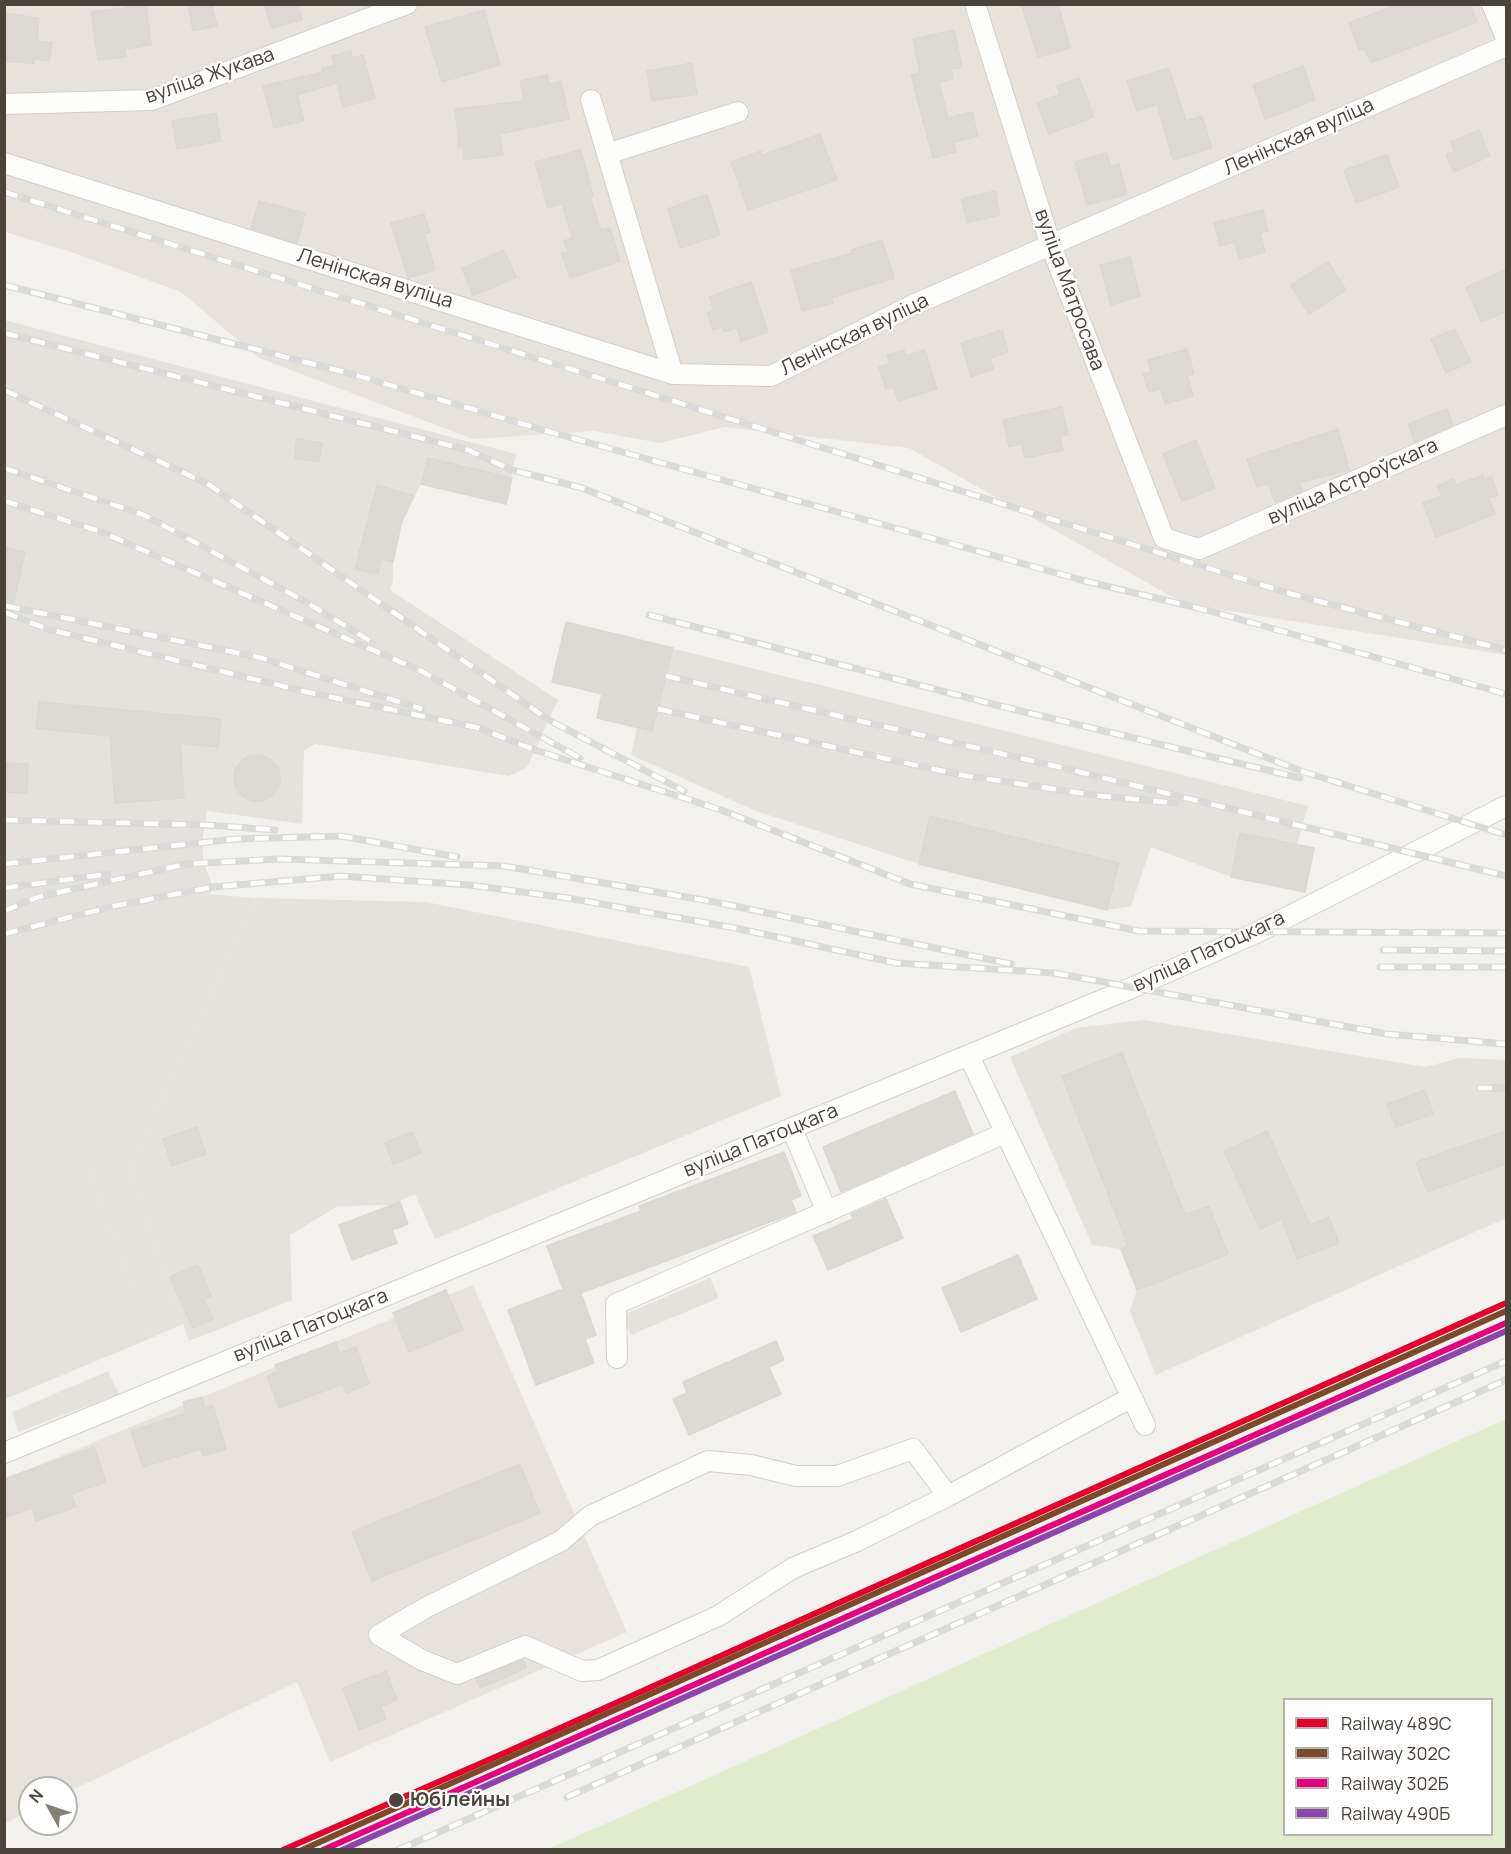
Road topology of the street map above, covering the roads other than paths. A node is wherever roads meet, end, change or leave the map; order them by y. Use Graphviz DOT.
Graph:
graph roads {
  1 [pos="407,4"];
  2 [pos="975,4"];
  3 [pos="1492,4"];
  4 [pos="1506,38"];
  5 [pos="1506,45"];
  6 [pos="591,100"];
  7 [pos="4,104"];
  8 [pos="738,112"];
  9 [pos="607,154"];
  10 [pos="4,163"];
  11 [pos="1051,246"];
  12 [pos="673,374"];
  13 [pos="1506,415"];
  14 [pos="1199,549"];
  15 [pos="1506,806"];
  16 [pos="969,1056"];
  17 [pos="792,1129"];
  18 [pos="1005,1133"];
  19 [pos="826,1212"];
  20 [pos="618,1358"];
  21 [pos="1132,1397"];
  22 [pos="1145,1425"];
  23 [pos="4,1453"];
  24 [pos="948,1496"];
  1 -- 7 [label="street, вуліца Жукава"];
  2 -- 11 [label="street, вуліца Матросава"];
  3 -- 4 [label="street"];
  5 -- 11 [label="street, Ленінская вуліца"];
  6 -- 9 [label="street"];
  8 -- 9 [label="street"];
  9 -- 12 [label="street"];
  10 -- 12 [label="street, Ленінская вуліца"];
  11 -- 12 [label="street, Ленінская вуліца"];
  11 -- 14 [label="street, вуліца Матросава"];
  13 -- 14 [label="street, вуліца Астроўскага"];
  15 -- 16 [label="street, вуліца Патоцкага"];
  16 -- 17 [label="street, вуліца Патоцкага"];
  16 -- 18 [label="street"];
  17 -- 19 [label="street"];
  17 -- 23 [label="street, вуліца Патоцкага"];
  18 -- 19 [label="street"];
  18 -- 21 [label="street"];
  19 -- 20 [label="street"];
  21 -- 22 [label="street"];
  21 -- 24 [label="street"];
  24 -- 24 [label="street"];
}
